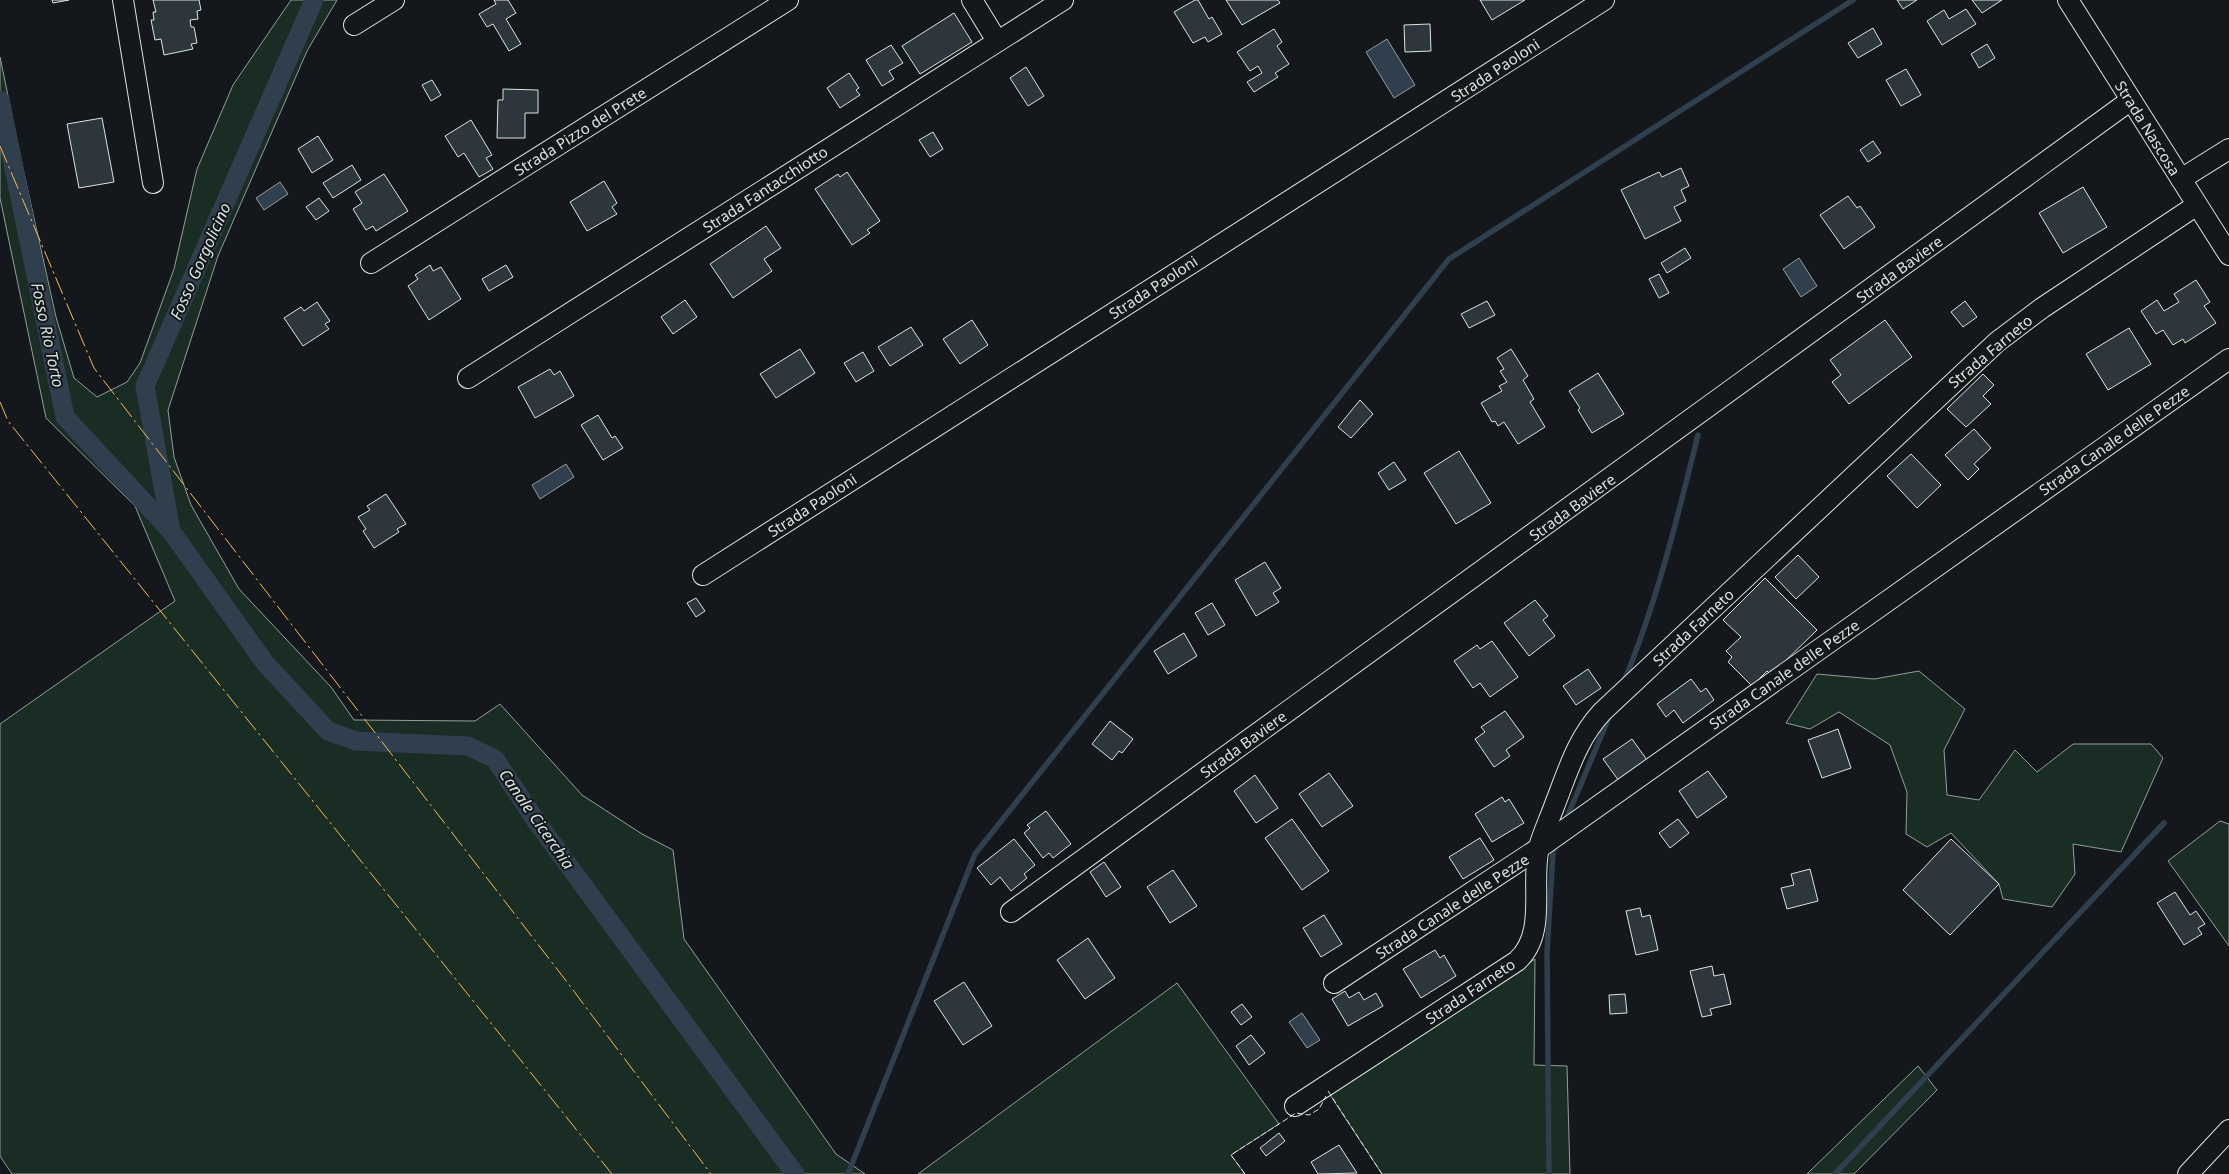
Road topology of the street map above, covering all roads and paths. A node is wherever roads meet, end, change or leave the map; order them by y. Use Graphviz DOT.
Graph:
graph roads {
  1 [pos="123,0"];
  2 [pos="394,0"];
  3 [pos="788,0"];
  4 [pos="972,0"];
  5 [pos="1063,0"];
  6 [pos="1604,0"];
  7 [pos="2068,0"];
  8 [pos="354,25"];
  9 [pos="997,41"];
  10 [pos="2131,100"];
  11 [pos="2229,149"];
  12 [pos="2181,180"];
  13 [pos="153,183"];
  14 [pos="2197,205"];
  15 [pos="2229,255"];
  16 [pos="371,263"];
  17 [pos="2229,358"];
  18 [pos="468,378"];
  19 [pos="703,575"];
  20 [pos="1539,848"];
  21 [pos="1011,912"];
  22 [pos="1334,983"];
  23 [pos="1295,1106"];
  24 [pos="2229,1130"];
  25 [pos="2188,1174"];
  1 -- 13 [label="street"];
  2 -- 8 [label="street"];
  3 -- 16 [label="street, Strada Pizzo del Prete"];
  4 -- 9 [label="street"];
  5 -- 9 [label="street, Strada Fantacchiotto"];
  6 -- 19 [label="street, Strada Paoloni"];
  7 -- 10 [label="street, Strada Nascosa"];
  9 -- 18 [label="street, Strada Fantacchiotto"];
  10 -- 12 [label="street, Strada Nascosa"];
  10 -- 21 [label="street, Strada Baviere"];
  11 -- 12 [label="street"];
  12 -- 14 [label="street, Strada Nascosa"];
  14 -- 15 [label="street, Strada Nascosa"];
  14 -- 20 [label="street, Strada Farneto"];
  17 -- 20 [label="street, Strada Canale delle Pezze"];
  20 -- 22 [label="street, Strada Canale delle Pezze"];
  20 -- 23 [label="street, Strada Farneto"];
  24 -- 25 [label="street"];
}
